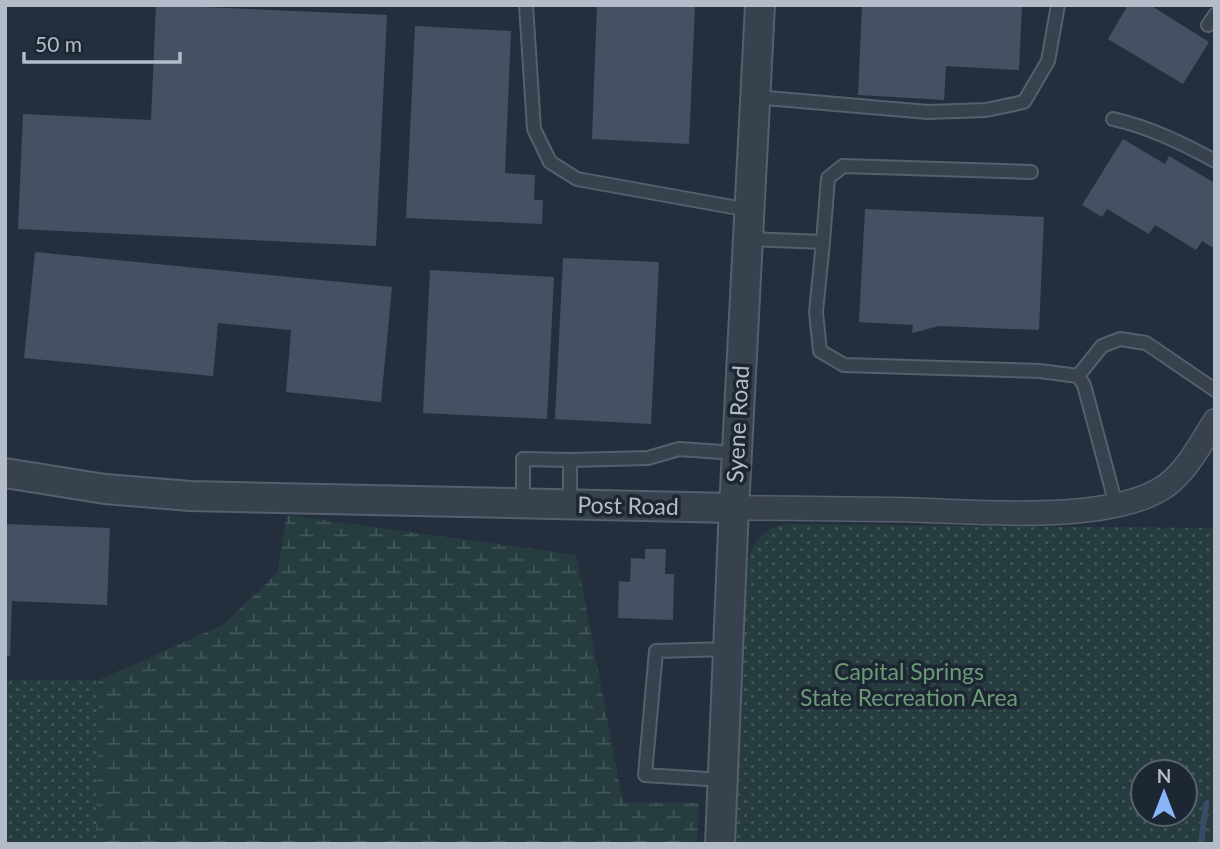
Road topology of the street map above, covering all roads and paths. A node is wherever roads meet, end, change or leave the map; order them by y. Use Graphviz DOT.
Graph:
graph roads {
  1 [pos="526,5"];
  2 [pos="760,5"];
  3 [pos="1058,5"];
  4 [pos="755,97"];
  5 [pos="1113,119"];
  6 [pos="1215,162"];
  7 [pos="1031,172"];
  8 [pos="749,210"];
  9 [pos="748,239"];
  10 [pos="823,242"];
  11 [pos="1078,376"];
  12 [pos="1215,390"];
  13 [pos="1215,421"];
  14 [pos="736,453"];
  15 [pos="570,460"];
  16 [pos="5,473"];
  17 [pos="523,504"];
  18 [pos="570,505"];
  19 [pos="1116,505"];
  20 [pos="734,508"];
  21 [pos="728,649"];
  22 [pos="723,780"];
  23 [pos="720,844"];
  1 -- 8 [label="lane"];
  2 -- 4 [label="street, Syene Road"];
  3 -- 4 [label="lane"];
  4 -- 8 [label="street, Syene Road"];
  5 -- 6 [label="lane"];
  7 -- 10 [label="lane"];
  8 -- 9 [label="street, Syene Road"];
  9 -- 10 [label="lane"];
  9 -- 14 [label="street, Syene Road"];
  10 -- 11 [label="lane"];
  11 -- 12 [label="lane"];
  11 -- 19 [label="lane"];
  13 -- 19 [label="street, Post Road"];
  14 -- 15 [label="lane"];
  14 -- 20 [label="street, Syene Road"];
  15 -- 17 [label="lane"];
  15 -- 18 [label="lane"];
  16 -- 17 [label="street, Post Road"];
  17 -- 18 [label="street, Post Road"];
  18 -- 20 [label="street, Post Road"];
  19 -- 20 [label="street, Post Road"];
  20 -- 21 [label="street, Syene Road"];
  21 -- 22 [label="street, Syene Road"];
  21 -- 22 [label="lane"];
  22 -- 23 [label="street, Syene Road"];
}
